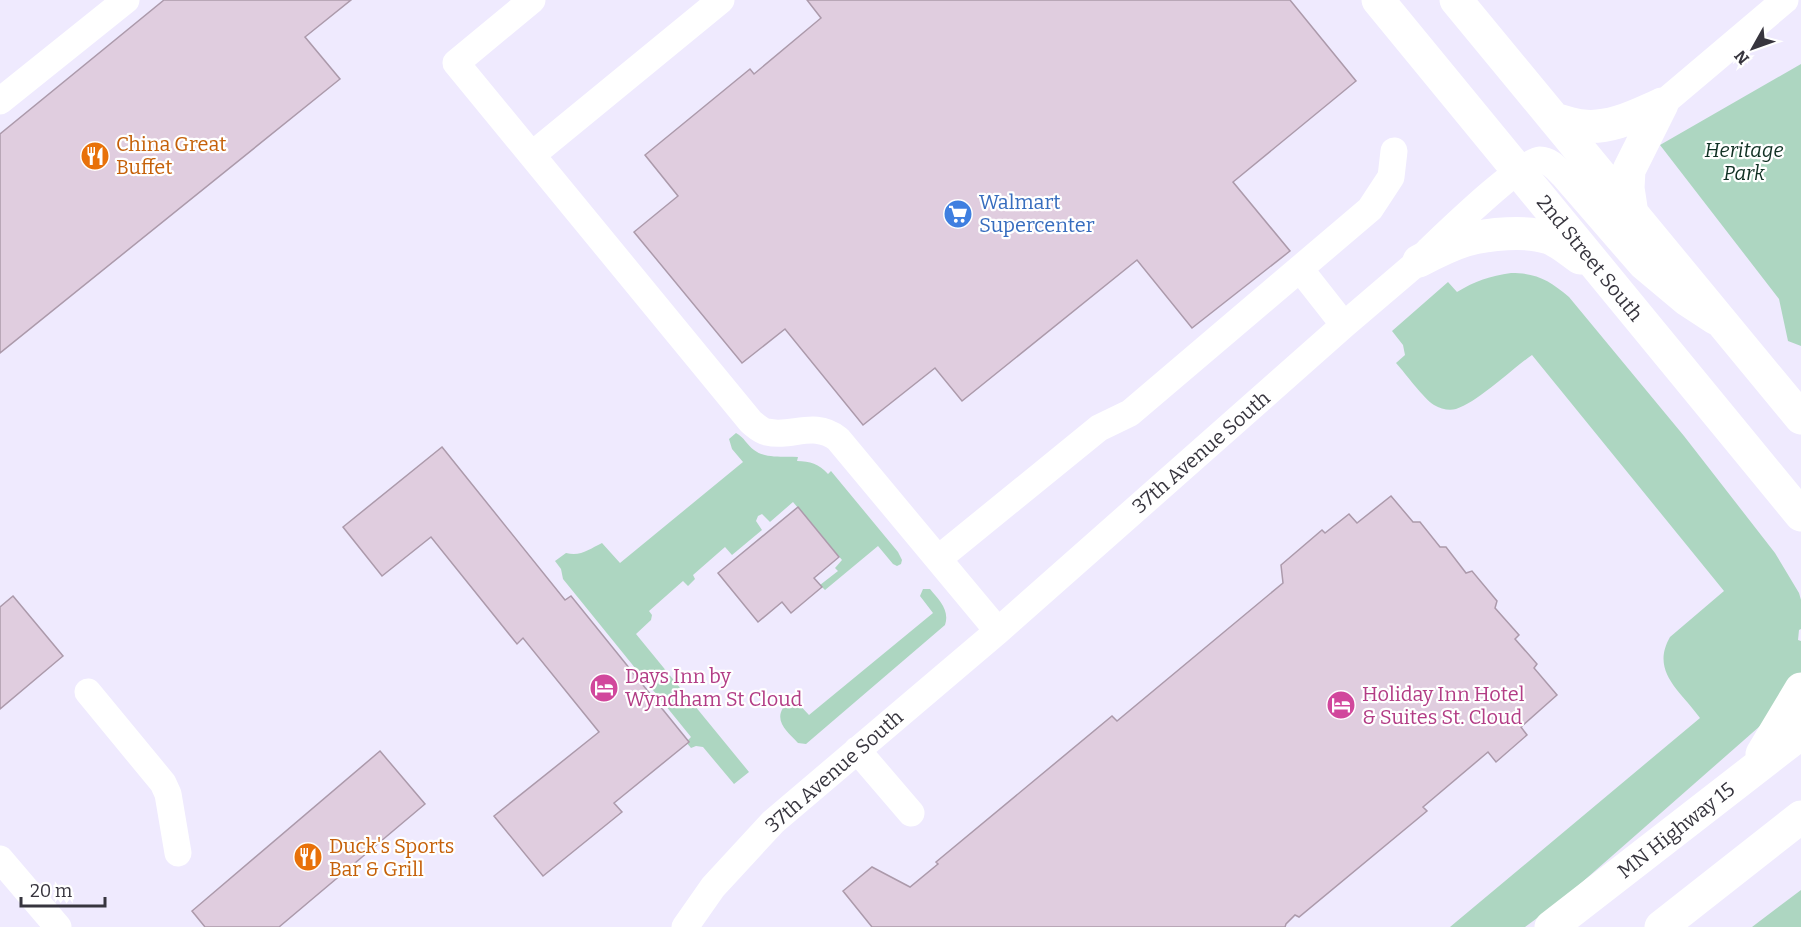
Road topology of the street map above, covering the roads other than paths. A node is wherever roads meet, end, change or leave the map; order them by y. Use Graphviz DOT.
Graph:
graph roads {
  1 [pos="126,0"];
  2 [pos="532,0"];
  3 [pos="1378,0"];
  4 [pos="1456,0"];
  5 [pos="1785,0"];
  6 [pos="713,2"];
  7 [pos="0,101"];
  8 [pos="1662,104"];
  9 [pos="1554,119"];
  10 [pos="1394,151"];
  11 [pos="532,155"];
  12 [pos="1518,170"];
  13 [pos="1632,214"];
  14 [pos="1419,261"];
  15 [pos="1300,269"];
  16 [pos="1603,274"];
  17 [pos="1344,326"];
  18 [pos="1727,330"];
  19 [pos="1801,418"];
  20 [pos="1801,515"];
  21 [pos="938,559"];
  22 [pos="998,631"];
  23 [pos="1801,689"];
  24 [pos="88,692"];
  25 [pos="1801,733"];
  26 [pos="857,750"];
  27 [pos="1754,769"];
  28 [pos="911,813"];
  29 [pos="1795,825"];
  30 [pos="178,853"];
  31 [pos="0,859"];
  32 [pos="58,927"];
  33 [pos="685,927"];
  34 [pos="1551,927"];
  35 [pos="1661,927"];
  1 -- 7 [label="street"];
  2 -- 11 [label="street"];
  3 -- 12 [label="main road, 2nd Street South"];
  4 -- 9 [label="main road"];
  5 -- 8 [label="street"];
  6 -- 11 [label="street"];
  8 -- 9 [label="main road"];
  8 -- 13 [label="main road"];
  9 -- 13 [label="main road"];
  10 -- 15 [label="street"];
  11 -- 21 [label="street"];
  12 -- 14 [label="street, 37th Avenue South"];
  12 -- 16 [label="main road, 2nd Street South"];
  12 -- 18 [label="street, 37th Avenue South"];
  13 -- 18 [label="main road"];
  14 -- 16 [label="main road"];
  14 -- 17 [label="street, 37th Avenue South"];
  15 -- 17 [label="street"];
  15 -- 21 [label="street"];
  16 -- 20 [label="main road, 2nd Street South"];
  17 -- 22 [label="street, 37th Avenue South"];
  18 -- 19 [label="main road"];
  21 -- 22 [label="street"];
  22 -- 26 [label="street, 37th Avenue South"];
  23 -- 27 [label="main road"];
  24 -- 30 [label="street"];
  25 -- 27 [label="main road, MN Highway 15"];
  26 -- 28 [label="street"];
  26 -- 33 [label="street, 37th Avenue South"];
  27 -- 34 [label="main road, MN Highway 15"];
  29 -- 35 [label="main road"];
  31 -- 32 [label="street"];
}
